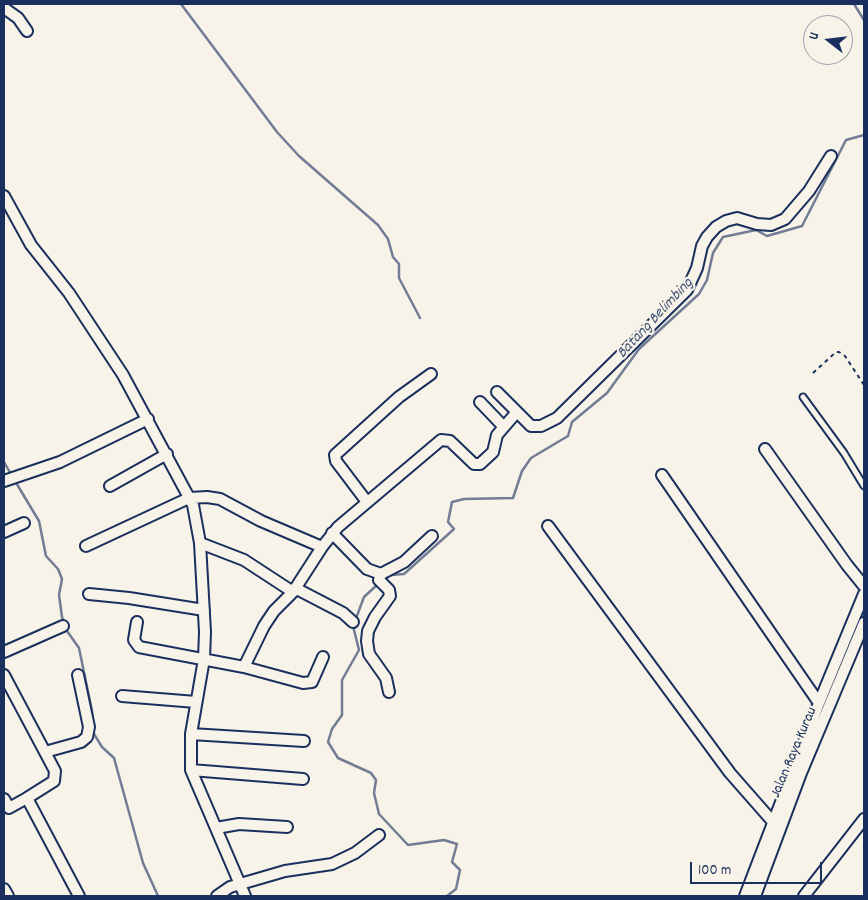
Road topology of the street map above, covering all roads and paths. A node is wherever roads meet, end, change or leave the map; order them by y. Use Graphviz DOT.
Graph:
graph roads {
  1 [pos="4,8"];
  2 [pos="27,31"];
  3 [pos="831,156"];
  4 [pos="4,196"];
  5 [pos="813,373"];
  6 [pos="431,374"];
  7 [pos="864,386"];
  8 [pos="497,392"];
  9 [pos="803,397"];
  10 [pos="480,402"];
  11 [pos="516,412"];
  12 [pos="148,419"];
  13 [pos="503,426"];
  14 [pos="766,449"];
  15 [pos="167,454"];
  16 [pos="662,475"];
  17 [pos="4,481"];
  18 [pos="110,486"];
  19 [pos="864,486"];
  20 [pos="190,498"];
  21 [pos="367,502"];
  22 [pos="24,523"];
  23 [pos="548,526"];
  24 [pos="4,532"];
  25 [pos="332,533"];
  26 [pos="432,536"];
  27 [pos="200,543"];
  28 [pos="86,546"];
  29 [pos="322,547"];
  30 [pos="380,577"];
  31 [pos="864,586"];
  32 [pos="294,590"];
  33 [pos="89,594"];
  34 [pos="864,594"];
  35 [pos="204,610"];
  36 [pos="137,622"];
  37 [pos="353,622"];
  38 [pos="861,624"];
  39 [pos="63,626"];
  40 [pos="4,652"];
  41 [pos="323,657"];
  42 [pos="204,660"];
  43 [pos="244,667"];
  44 [pos="4,675"];
  45 [pos="78,675"];
  46 [pos="389,692"];
  47 [pos="122,696"];
  48 [pos="196,702"];
  49 [pos="819,703"];
  50 [pos="191,734"];
  51 [pos="304,741"];
  52 [pos="45,752"];
  53 [pos="191,770"];
  54 [pos="303,779"];
  55 [pos="27,798"];
  56 [pos="6,807"];
  57 [pos="864,819"];
  58 [pos="772,822"];
  59 [pos="286,827"];
  60 [pos="216,828"];
  61 [pos="379,835"];
  62 [pos="240,884"];
  63 [pos="4,889"];
  64 [pos="8,896"];
  65 [pos="79,896"];
  66 [pos="216,896"];
  67 [pos="244,896"];
  68 [pos="745,896"];
  69 [pos="755,896"];
  70 [pos="804,896"];
  1 -- 2 [label="street"];
  3 -- 11 [label="street"];
  4 -- 12 [label="street"];
  5 -- 7 [label="path"];
  6 -- 21 [label="street"];
  8 -- 11 [label="street"];
  9 -- 19 [label="lane"];
  10 -- 13 [label="street"];
  11 -- 13 [label="street"];
  12 -- 15 [label="street"];
  12 -- 17 [label="street"];
  13 -- 21 [label="street"];
  14 -- 31 [label="street"];
  15 -- 18 [label="street"];
  15 -- 20 [label="street"];
  16 -- 49 [label="street"];
  20 -- 27 [label="street"];
  20 -- 28 [label="street"];
  20 -- 29 [label="street"];
  21 -- 25 [label="street"];
  22 -- 24 [label="street"];
  23 -- 58 [label="street"];
  25 -- 29 [label="street"];
  25 -- 30 [label="street"];
  26 -- 30 [label="street"];
  27 -- 32 [label="street"];
  27 -- 35 [label="street"];
  29 -- 32 [label="street"];
  30 -- 46 [label="street"];
  32 -- 37 [label="street"];
  32 -- 43 [label="street"];
  33 -- 35 [label="street"];
  34 -- 38 [label="street"];
  35 -- 42 [label="street"];
  36 -- 42 [label="street"];
  38 -- 49 [label="street"];
  38 -- 69 [label="street, Jalan Raya Kurau"];
  39 -- 40 [label="street"];
  41 -- 43 [label="street"];
  42 -- 43 [label="street"];
  42 -- 48 [label="street"];
  44 -- 52 [label="street"];
  45 -- 52 [label="street"];
  47 -- 48 [label="street"];
  48 -- 50 [label="street"];
  49 -- 58 [label="street"];
  50 -- 51 [label="street"];
  50 -- 53 [label="street"];
  52 -- 55 [label="street"];
  53 -- 54 [label="street"];
  53 -- 60 [label="street"];
  55 -- 56 [label="street"];
  55 -- 65 [label="street"];
  57 -- 70 [label="street"];
  58 -- 68 [label="street"];
  59 -- 60 [label="street"];
  60 -- 62 [label="street"];
  61 -- 62 [label="street"];
  62 -- 66 [label="street"];
  62 -- 67 [label="street"];
  63 -- 64 [label="street"];
}
